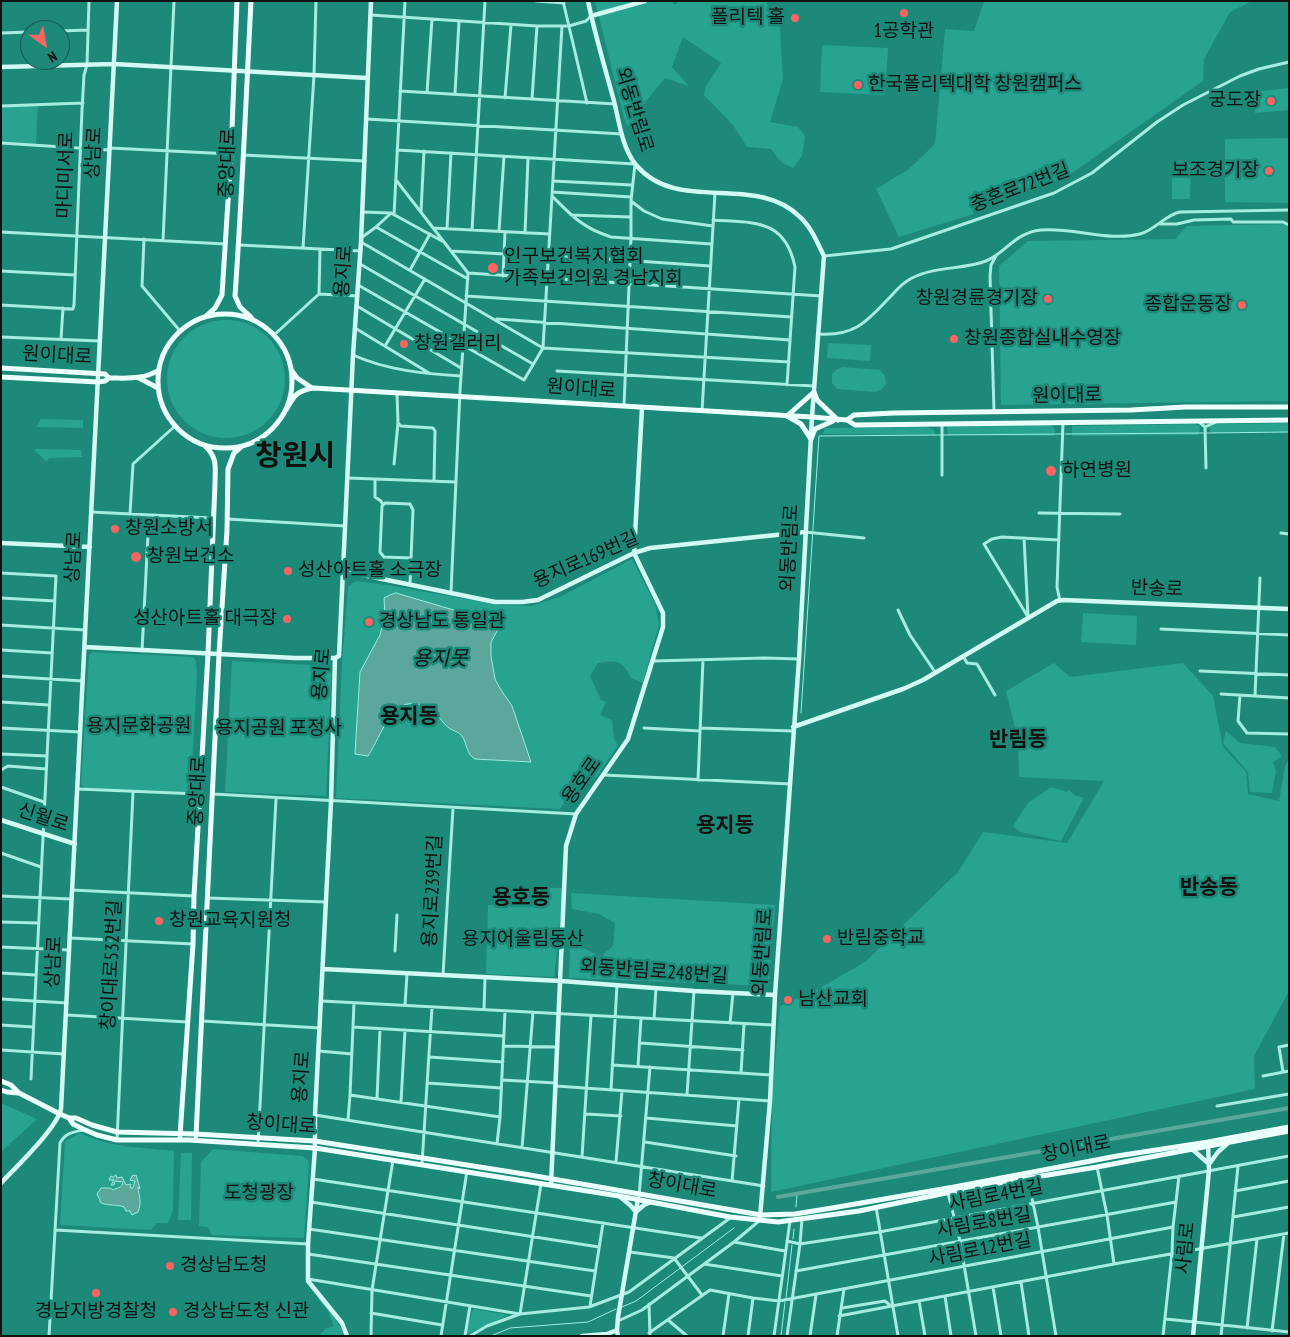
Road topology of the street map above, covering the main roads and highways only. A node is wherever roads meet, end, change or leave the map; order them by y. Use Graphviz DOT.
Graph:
graph roads {
  1 [pos="117,1"];
  2 [pos="237,1"];
  3 [pos="251,1"];
  4 [pos="371,1"];
  5 [pos="588,1"];
  6 [pos="645,1"];
  7 [pos="591,16"];
  8 [pos="114,64"];
  9 [pos="1,67"];
  10 [pos="234,70"];
  11 [pos="246,71"];
  12 [pos="367,78"];
  13 [pos="203,318"];
  14 [pos="253,320"];
  15 [pos="1,368"];
  16 [pos="159,370"];
  17 [pos="292,372"];
  18 [pos="98,374"];
  19 [pos="1,377"];
  20 [pos="109,378"];
  21 [pos="139,378"];
  22 [pos="98,382"];
  23 [pos="158,388"];
  24 [pos="313,388"];
  25 [pos="814,389"];
  26 [pos="352,390"];
  27 [pos="1289,407"];
  28 [pos="642,408"];
  29 [pos="286,410"];
  30 [pos="787,416"];
  31 [pos="812,417"];
  32 [pos="838,420"];
  33 [pos="847,420"];
  34 [pos="1289,420"];
  35 [pos="811,439"];
  36 [pos="205,446"];
  37 [pos="240,447"];
  38 [pos="215,484"];
  39 [pos="227,487"];
  40 [pos="807,532"];
  41 [pos="1,542"];
  42 [pos="90,547"];
  43 [pos="634,553"];
  44 [pos="343,571"];
  45 [pos="1289,609"];
  46 [pos="85,647"];
  47 [pos="208,654"];
  48 [pos="219,654"];
  49 [pos="335,658"];
  50 [pos="793,729"];
  51 [pos="1,820"];
  52 [pos="75,844"];
  53 [pos="323,969"];
  54 [pos="561,981"];
  55 [pos="775,995"];
  56 [pos="1,1080"];
  57 [pos="1,1090"];
  58 [pos="18,1093"];
  59 [pos="60,1114"];
  60 [pos="69,1118"];
  61 [pos="1289,1126"];
  62 [pos="1289,1131"];
  63 [pos="180,1133"];
  64 [pos="196,1134"];
  65 [pos="179,1140"];
  66 [pos="196,1141"];
  67 [pos="258,1141"];
  68 [pos="315,1141"];
  69 [pos="1228,1143"];
  70 [pos="1208,1144"];
  71 [pos="315,1148"];
  72 [pos="1192,1149"];
  73 [pos="422,1161"];
  74 [pos="1209,1164"];
  75 [pos="551,1182"];
  76 [pos="1,1183"];
  77 [pos="619,1196"];
  78 [pos="639,1196"];
  79 [pos="651,1202"];
  80 [pos="636,1212"];
  81 [pos="759,1216"];
  82 [pos="800,1217"];
  83 [pos="618,1333"];
  84 [pos="592,1335"];
  85 [pos="347,1336"];
  86 [pos="582,1336"];
  87 [pos="1193,1336"];
  1 -- 8 [label="main road, 상남로"];
  2 -- 10 [label="main road, 중앙대로"];
  3 -- 11 [label="main road, 중앙대로"];
  4 -- 12 [label="main road, 용지로"];
  5 -- 7 [label="main road, 외동반림로"];
  6 -- 7 [label="main road"];
  7 -- 25 [label="main road, 외동반림로"];
  8 -- 9 [label="main road"];
  8 -- 10 [label="main road"];
  8 -- 18 [label="main road, 상남로"];
  10 -- 11 [label="main road"];
  10 -- 13 [label="main road, 중앙대로"];
  11 -- 12 [label="main road"];
  11 -- 14 [label="main road, 중앙대로"];
  12 -- 26 [label="main road, 용지로"];
  13 -- 14 [label="main road"];
  13 -- 16 [label="main road"];
  14 -- 17 [label="main road"];
  15 -- 18 [label="main road, 원이대로"];
  16 -- 21 [label="main road, 원이대로"];
  16 -- 23 [label="main road"];
  17 -- 24 [label="main road"];
  17 -- 29 [label="main road"];
  18 -- 20 [label="main road, 원이대로"];
  18 -- 22 [label="main road, 상남로"];
  19 -- 22 [label="main road, 원이대로"];
  20 -- 21 [label="main road, 원이대로"];
  20 -- 22 [label="main road, 원이대로"];
  21 -- 23 [label="main road, 원이대로"];
  22 -- 42 [label="main road, 상남로"];
  23 -- 36 [label="main road"];
  24 -- 26 [label="main road, 원이대로"];
  24 -- 29 [label="main road"];
  25 -- 30 [label="main road"];
  25 -- 31 [label="main road, 외동반림로"];
  25 -- 32 [label="main road"];
  26 -- 28 [label="main road, 원이대로"];
  26 -- 44 [label="main road, 용지로"];
  27 -- 33 [label="main road, 원이대로"];
  28 -- 30 [label="main road, 원이대로"];
  28 -- 43 [label="main road, 용호로"];
  29 -- 37 [label="main road"];
  30 -- 31 [label="main road, 원이대로"];
  30 -- 35 [label="main road"];
  31 -- 32 [label="main road, 원이대로"];
  31 -- 35 [label="main road, 외동반림로"];
  32 -- 33 [label="main road, 원이대로"];
  32 -- 35 [label="main road"];
  33 -- 34 [label="main road, 원이대로"];
  35 -- 40 [label="main road, 외동반림로"];
  36 -- 37 [label="main road"];
  36 -- 38 [label="main road, 중앙대로"];
  37 -- 39 [label="main road, 중앙대로"];
  38 -- 39 [label="main road"];
  38 -- 47 [label="main road, 중앙대로"];
  39 -- 48 [label="main road, 중앙대로"];
  40 -- 43 [label="main road, 용지로169번길"];
  40 -- 50 [label="main road, 외동반림로"];
  41 -- 42 [label="main road"];
  42 -- 46 [label="main road, 상남로"];
  43 -- 44 [label="main road, 용지로169번길"];
  43 -- 54 [label="main road, 용호로"];
  44 -- 49 [label="main road, 용지로"];
  45 -- 50 [label="main road, 반송로"];
  46 -- 47 [label="main road"];
  46 -- 52 [label="main road, 상남로"];
  47 -- 48 [label="main road"];
  47 -- 63 [label="main road, 중앙대로"];
  48 -- 49 [label="main road"];
  48 -- 64 [label="main road, 중앙대로"];
  49 -- 53 [label="main road, 용지로"];
  50 -- 55 [label="main road, 외동반림로"];
  51 -- 52 [label="main road, 신월로"];
  52 -- 59 [label="main road, 상남로"];
  53 -- 54 [label="main road, 용지로239번길"];
  53 -- 68 [label="main road, 용지로"];
  54 -- 55 [label="main road, 외동반림로248번길"];
  54 -- 75 [label="main road, 용호로"];
  55 -- 81 [label="main road, 외동반림로"];
  56 -- 58 [label="main road, 창이대로"];
  57 -- 58 [label="main road, 창이대로"];
  58 -- 59 [label="main road, 창이대로"];
  59 -- 60 [label="main road, 창이대로"];
  59 -- 76 [label="main road"];
  60 -- 63 [label="main road, 창이대로"];
  60 -- 65 [label="main road, 창이대로"];
  61 -- 70 [label="main road, 창이대로"];
  62 -- 69 [label="main road, 창이대로"];
  63 -- 64 [label="main road, 창이대로"];
  63 -- 65 [label="main road, 중앙대로"];
  64 -- 66 [label="main road, 중앙대로"];
  64 -- 67 [label="main road, 창이대로"];
  65 -- 66 [label="main road, 창이대로"];
  66 -- 67 [label="main road, 창이대로"];
  67 -- 68 [label="main road, 창이대로"];
  67 -- 71 [label="main road, 창이대로"];
  68 -- 71 [label="main road, 용지로"];
  68 -- 73 [label="main road, 창이대로"];
  69 -- 70 [label="main road, 창이대로"];
  69 -- 74 [label="main road"];
  70 -- 72 [label="main road, 창이대로"];
  70 -- 74 [label="main road, 사림로"];
  70 -- 82 [label="main road, 창이대로"];
  71 -- 73 [label="main road, 창이대로"];
  71 -- 85 [label="main road, 용지로"];
  72 -- 74 [label="main road"];
  72 -- 82 [label="main road, 창이대로"];
  73 -- 75 [label="main road, 창이대로"];
  73 -- 75 [label="main road, 창이대로"];
  74 -- 87 [label="main road, 사림로"];
  75 -- 77 [label="main road, 창이대로"];
  75 -- 78 [label="main road, 창이대로"];
  77 -- 78 [label="main road, 창이대로"];
  77 -- 80 [label="main road"];
  78 -- 79 [label="main road, 창이대로"];
  78 -- 80 [label="main road"];
  78 -- 81 [label="main road, 창이대로"];
  79 -- 80 [label="main road"];
  79 -- 81 [label="main road, 창이대로"];
  80 -- 83 [label="main road"];
  81 -- 82 [label="main road, 창이대로"];
  83 -- 84 [label="main road"];
  84 -- 86 [label="main road"];
}
